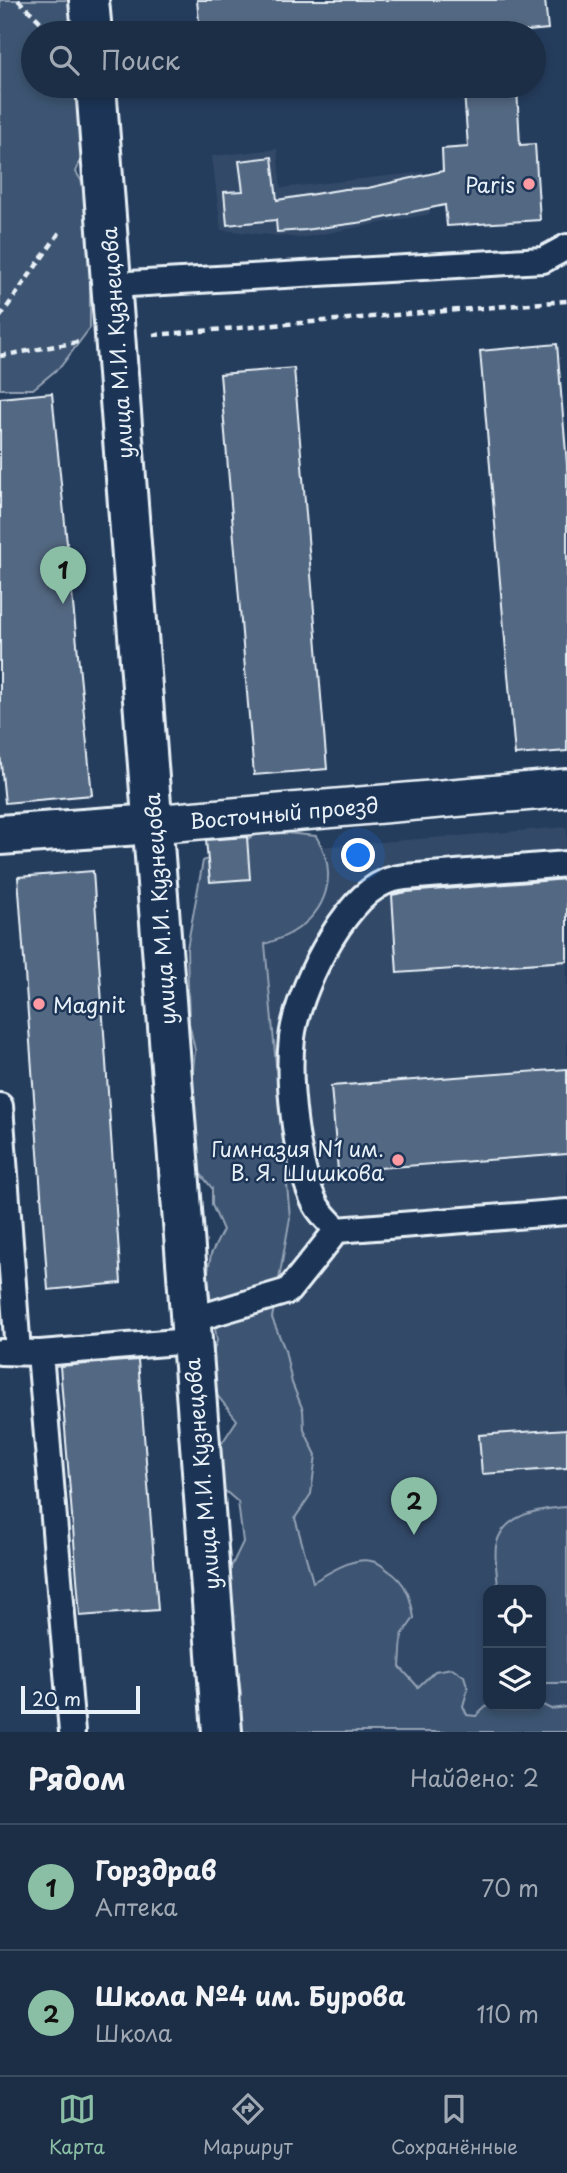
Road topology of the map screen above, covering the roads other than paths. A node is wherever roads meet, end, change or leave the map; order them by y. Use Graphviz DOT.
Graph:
graph roads {
  1 [pos="89,0"];
  2 [pos="91,21"];
  3 [pos="97,98"];
  4 [pos="567,247"];
  5 [pos="112,285"];
  6 [pos="567,788"];
  7 [pos="153,824"];
  8 [pos="0,835"];
  9 [pos="567,864"];
  10 [pos="0,1106"];
  11 [pos="567,1212"];
  12 [pos="337,1230"];
  13 [pos="189,1331"];
  14 [pos="19,1352"];
  15 [pos="72,1732"];
  16 [pos="222,1732"];
  1 -- 2 [label="street"];
  3 -- 5 [label="street, улица М.И. Кузнецова"];
  4 -- 5 [label="lane"];
  5 -- 7 [label="street, улица М.И. Кузнецова"];
  6 -- 7 [label="street, Восточный проезд"];
  7 -- 8 [label="street, Восточный проезд"];
  7 -- 13 [label="street, улица М.И. Кузнецова"];
  9 -- 12 [label="lane"];
  10 -- 14 [label="lane"];
  11 -- 12 [label="lane"];
  12 -- 13 [label="lane"];
  13 -- 14 [label="lane"];
  13 -- 16 [label="street, улица М.И. Кузнецова"];
  14 -- 15 [label="lane"];
}
